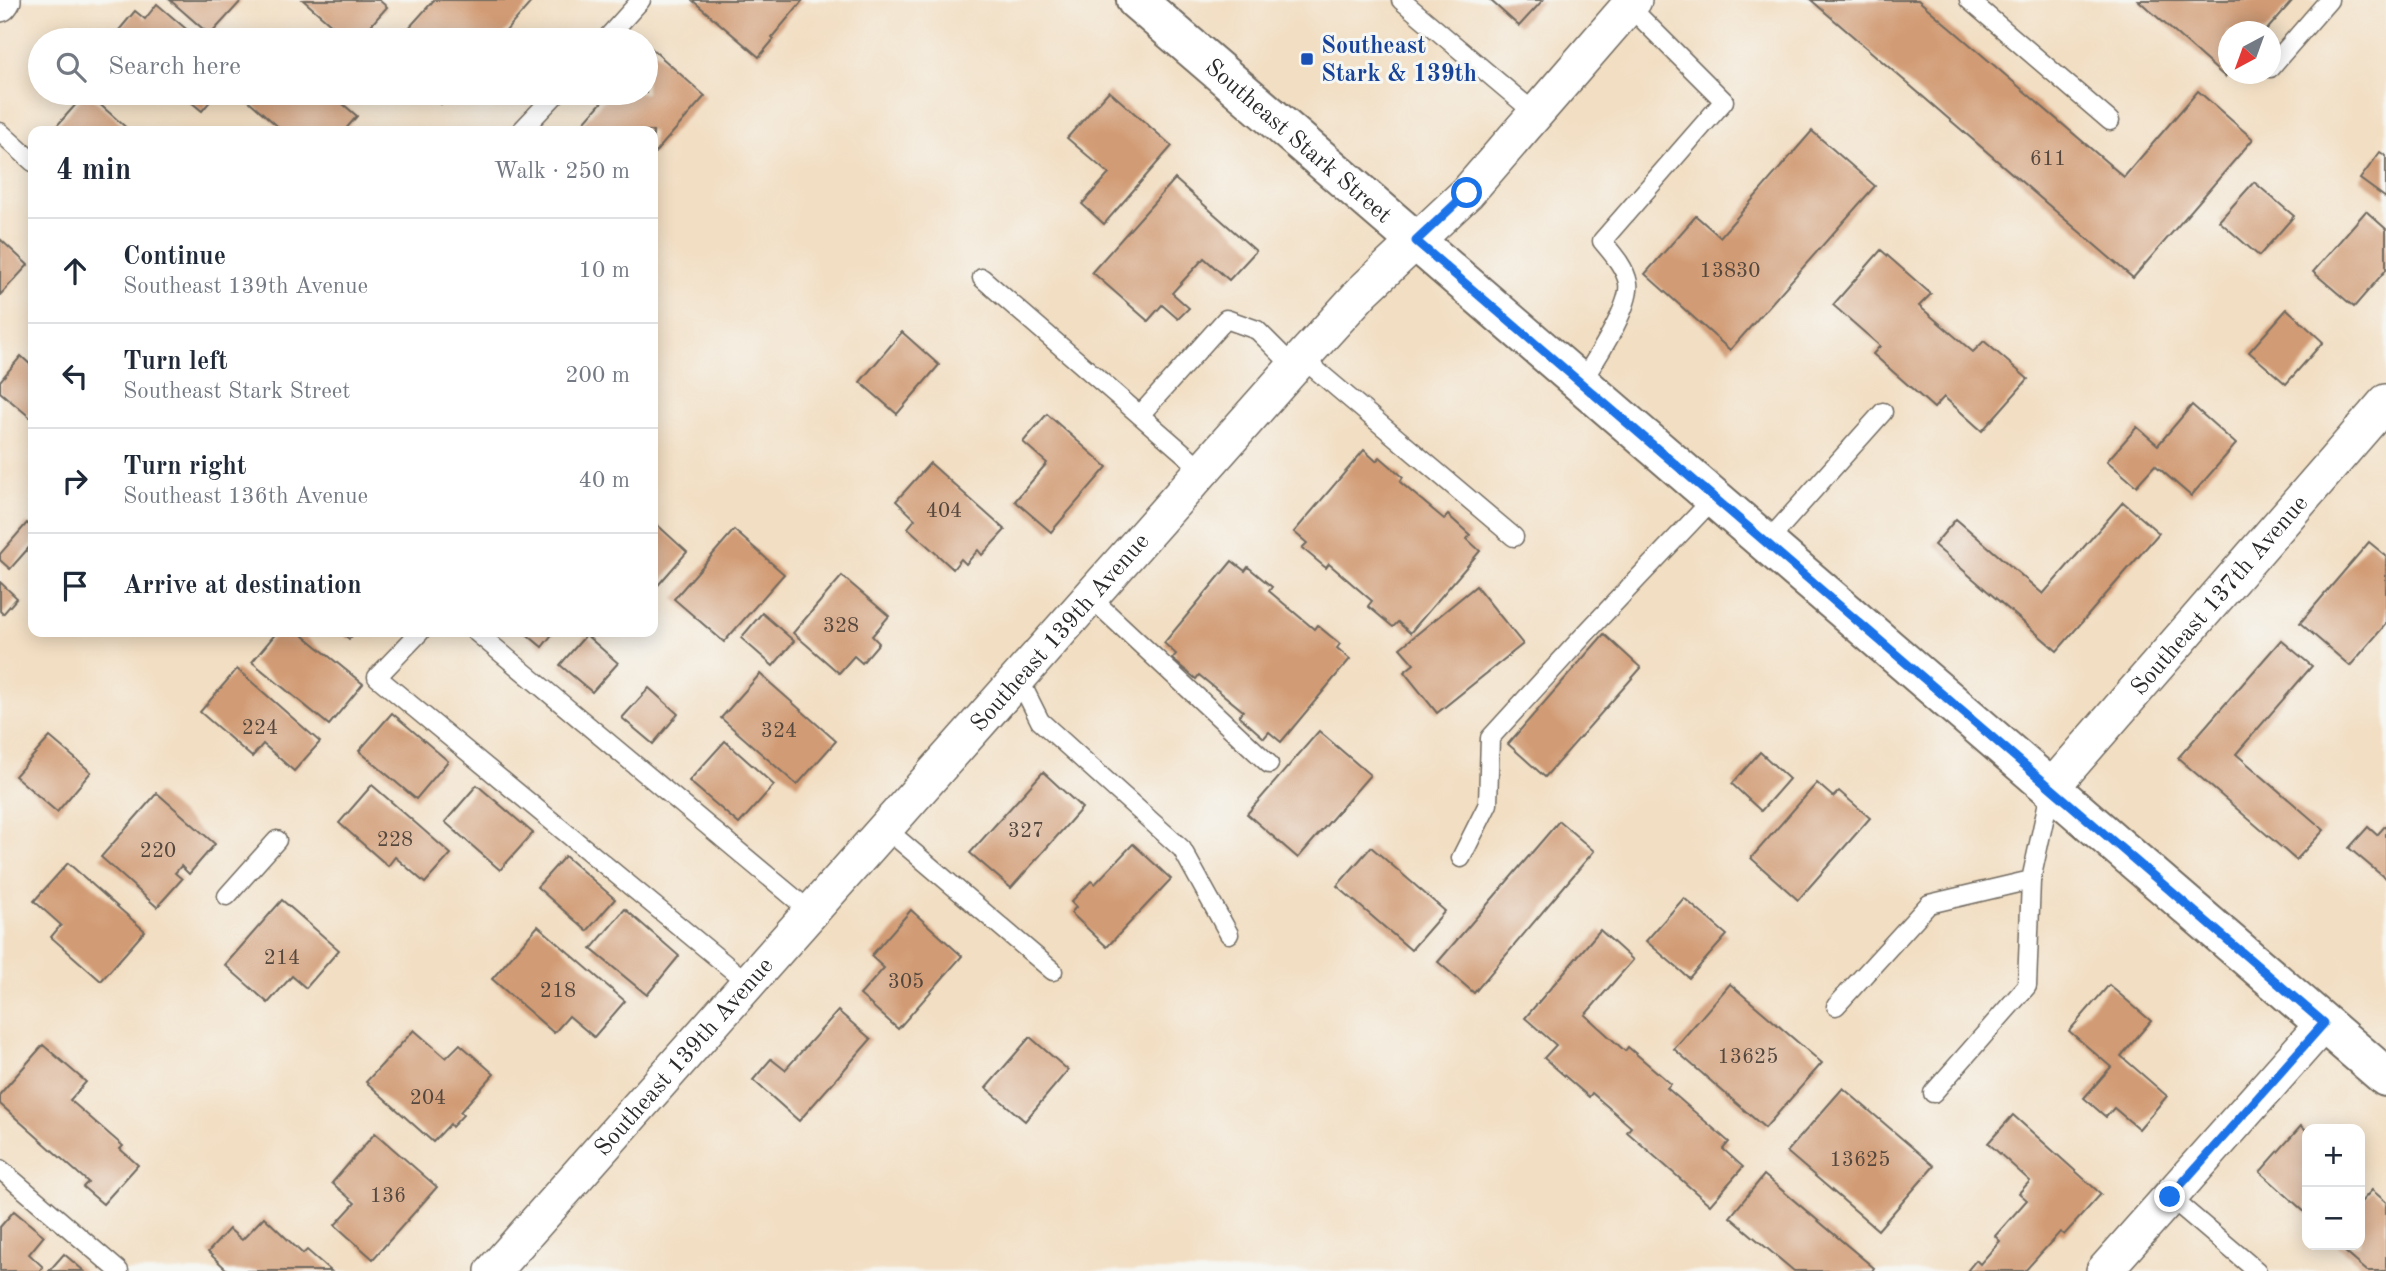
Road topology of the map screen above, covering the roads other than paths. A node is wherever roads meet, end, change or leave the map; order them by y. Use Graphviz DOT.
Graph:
graph roads {
  1 [pos="641,0"];
  2 [pos="1136,0"];
  3 [pos="1401,0"];
  4 [pos="1969,0"];
  5 [pos="2329,0"];
  6 [pos="1631,3"];
  7 [pos="615,28"];
  8 [pos="2281,55"];
  9 [pos="546,105"];
  10 [pos="1536,114"];
  11 [pos="2110,121"];
  12 [pos="527,126"];
  13 [pos="0,132"];
  14 [pos="28,157"];
  15 [pos="1416,241"];
  16 [pos="982,278"];
  17 [pos="1298,363"];
  18 [pos="1581,383"];
  19 [pos="2386,402"];
  20 [pos="1884,412"];
  21 [pos="1140,415"];
  22 [pos="1203,470"];
  23 [pos="1714,498"];
  24 [pos="1514,537"];
  25 [pos="1766,543"];
  26 [pos="1090,597"];
  27 [pos="415,637"];
  28 [pos="483,637"];
  29 [pos="1018,677"];
  30 [pos="1269,764"];
  31 [pos="2051,788"];
  32 [pos="885,828"];
  33 [pos="277,840"];
  34 [pos="1461,858"];
  35 [pos="2031,880"];
  36 [pos="227,897"];
  37 [pos="811,912"];
  38 [pos="1229,934"];
  39 [pos="1053,971"];
  40 [pos="748,983"];
  41 [pos="1836,1006"];
  42 [pos="2324,1023"];
  43 [pos="2386,1077"];
  44 [pos="1933,1093"];
  45 [pos="0,1169"];
  46 [pos="2170,1197"];
  47 [pos="118,1271"];
  48 [pos="493,1271"];
  49 [pos="2104,1271"];
  50 [pos="2257,1271"];
  1 -- 7 [label="lane"];
  2 -- 15 [label="main road, Southeast Stark Street"];
  3 -- 10 [label="lane"];
  4 -- 11 [label="lane"];
  5 -- 8 [label="lane"];
  6 -- 10 [label="street, Southeast 139th Avenue"];
  6 -- 18 [label="lane"];
  9 -- 12 [label="lane"];
  10 -- 15 [label="street, Southeast 139th Avenue"];
  13 -- 14 [label="lane"];
  15 -- 17 [label="street, Southeast 139th Avenue"];
  15 -- 18 [label="main road, Southeast Stark Street"];
  16 -- 21 [label="lane"];
  17 -- 21 [label="lane"];
  17 -- 22 [label="street, Southeast 139th Avenue"];
  17 -- 24 [label="lane"];
  18 -- 23 [label="main road, Southeast Stark Street"];
  19 -- 31 [label="street, Southeast 137th Avenue"];
  20 -- 25 [label="lane"];
  21 -- 22 [label="lane"];
  22 -- 26 [label="street, Southeast 139th Avenue"];
  23 -- 25 [label="main road, Southeast Stark Street"];
  23 -- 34 [label="lane"];
  25 -- 31 [label="main road, Southeast Stark Street"];
  26 -- 29 [label="street, Southeast 139th Avenue"];
  26 -- 30 [label="lane"];
  27 -- 40 [label="lane"];
  28 -- 37 [label="lane"];
  29 -- 32 [label="street, Southeast 139th Avenue"];
  29 -- 38 [label="lane"];
  31 -- 35 [label="lane"];
  31 -- 42 [label="main road, Southeast Stark Street"];
  32 -- 37 [label="street, Southeast 139th Avenue"];
  32 -- 39 [label="lane"];
  33 -- 36 [label="lane"];
  35 -- 41 [label="lane"];
  35 -- 44 [label="lane"];
  37 -- 40 [label="street, Southeast 139th Avenue"];
  40 -- 48 [label="street, Southeast 139th Avenue"];
  42 -- 43 [label="main road, Southeast Stark Street"];
  42 -- 46 [label="street"];
  45 -- 47 [label="lane"];
  46 -- 49 [label="street"];
  46 -- 50 [label="lane"];
}
